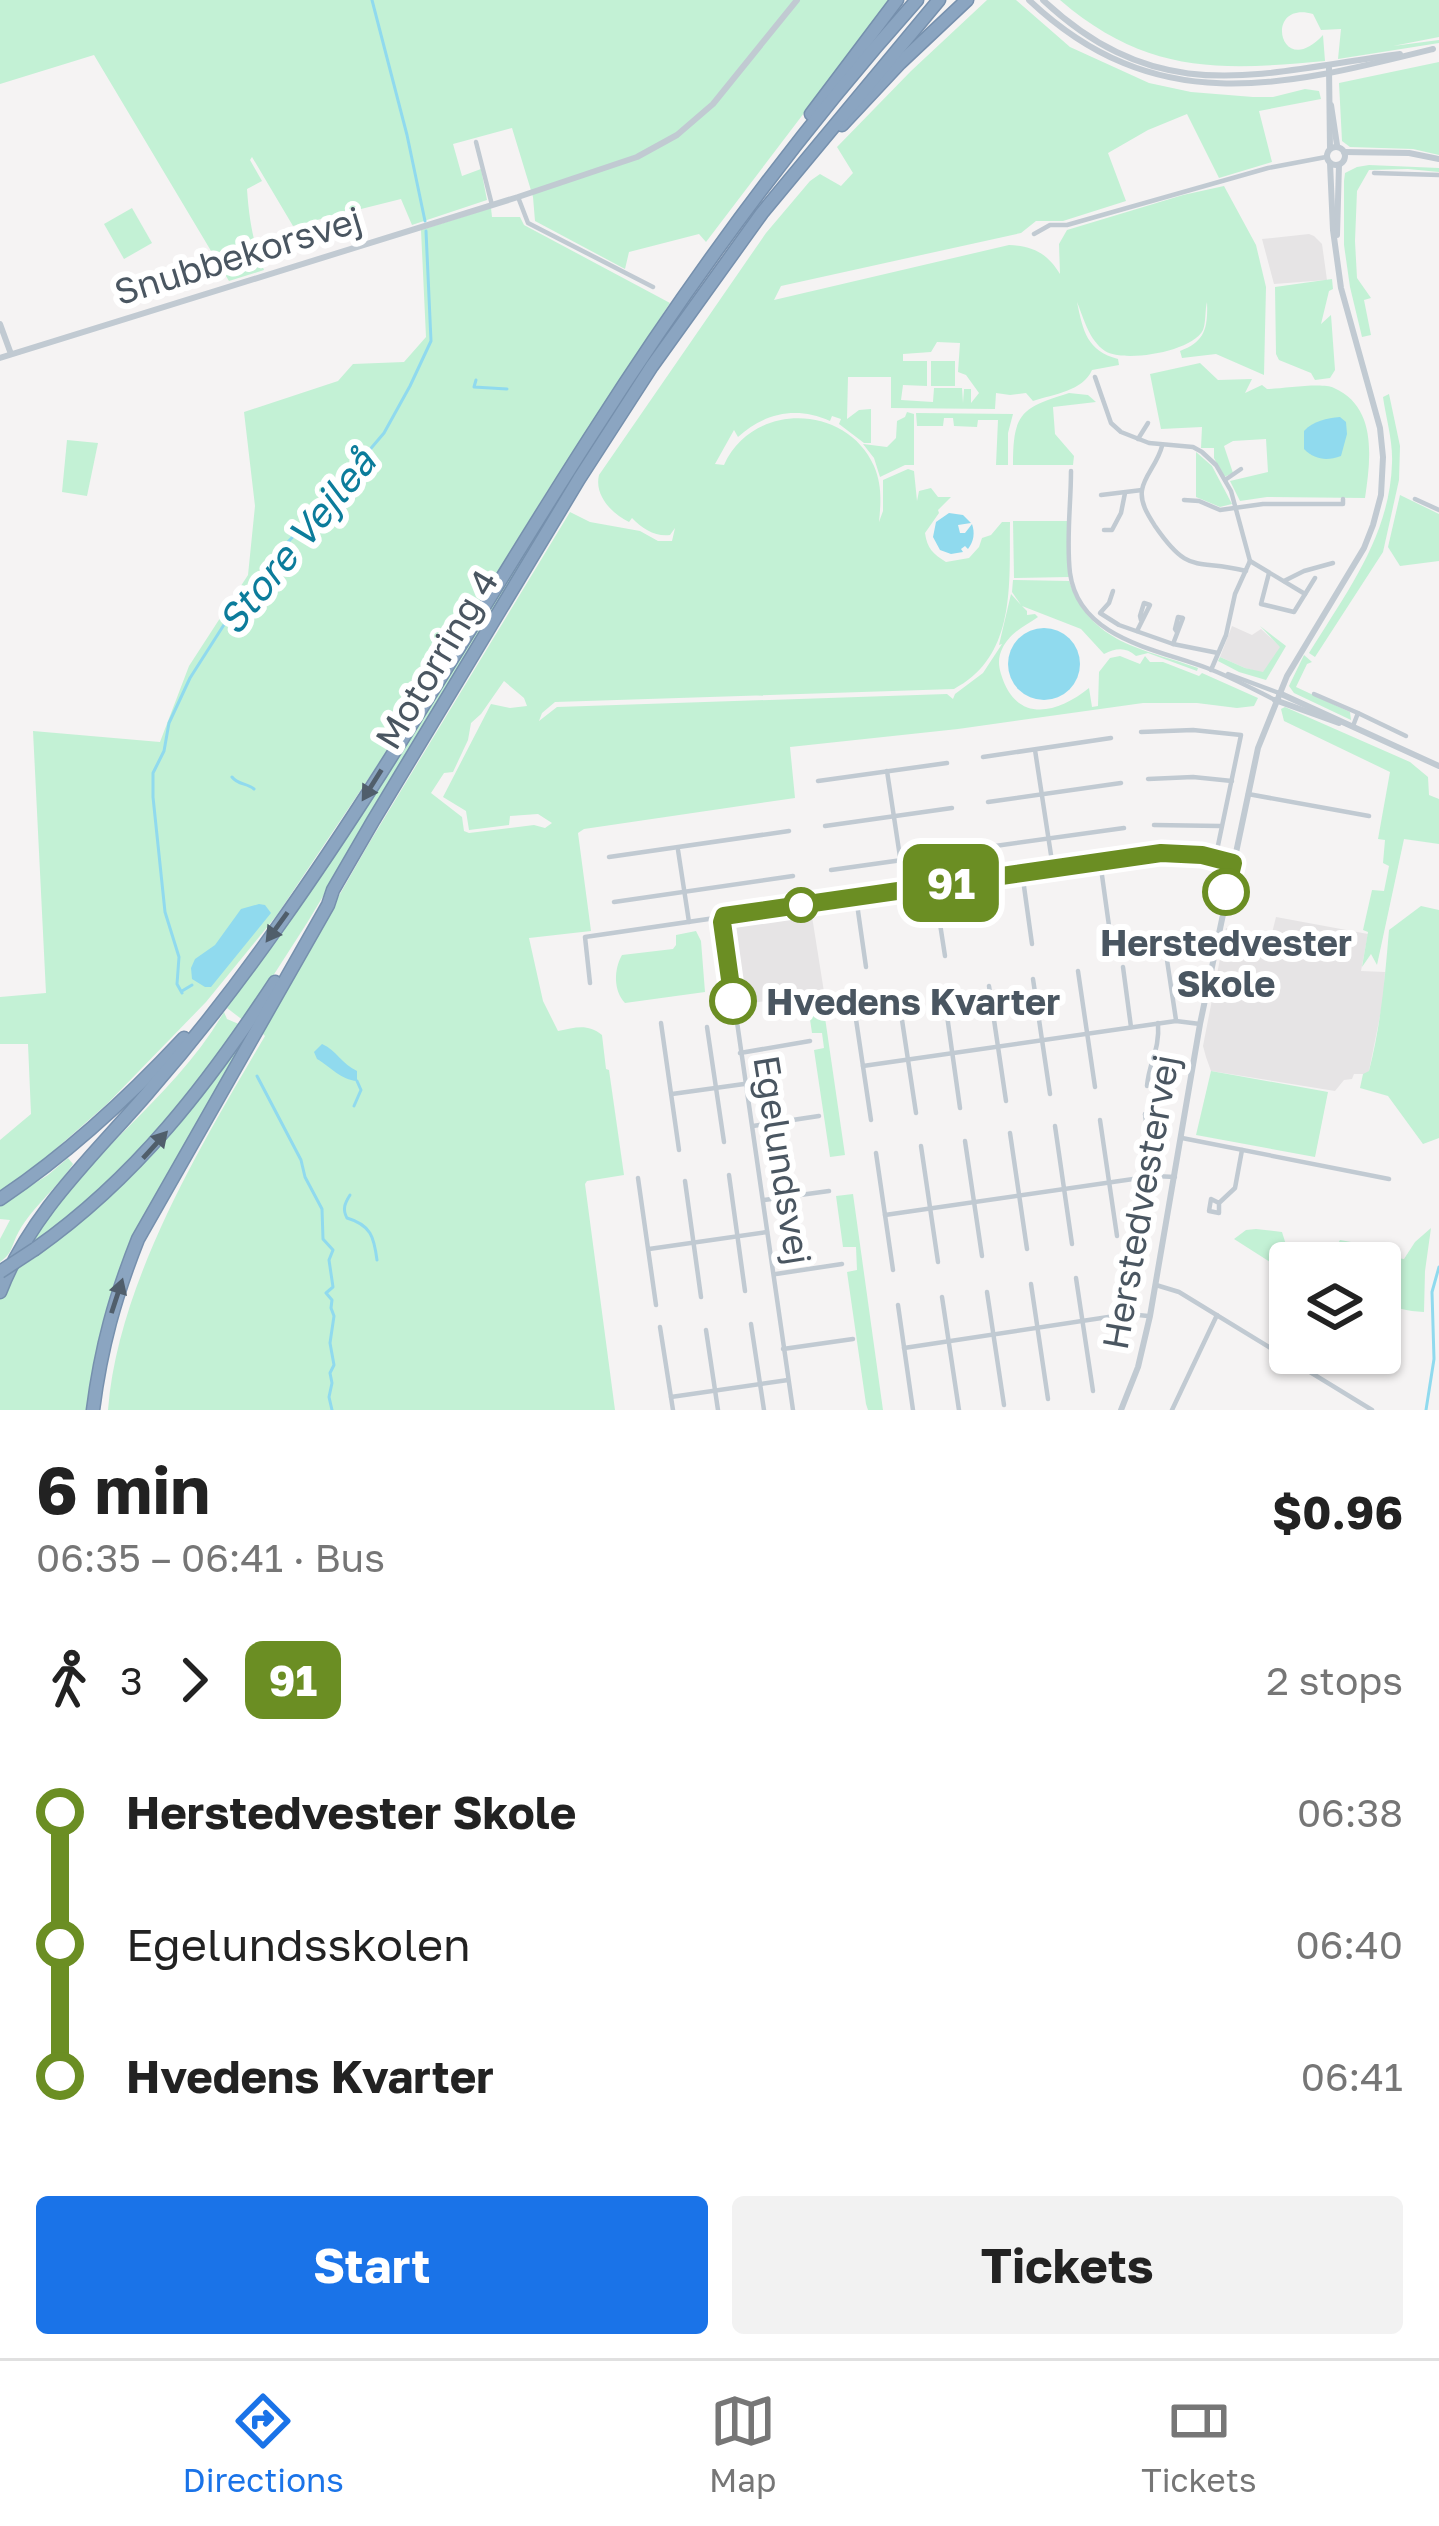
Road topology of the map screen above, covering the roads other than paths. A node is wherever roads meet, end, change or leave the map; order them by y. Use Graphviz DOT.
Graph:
graph roads {
  1 [pos="796,0"];
  2 [pos="897,0"];
  3 [pos="917,0"];
  4 [pos="939,0"];
  5 [pos="967,0"];
  6 [pos="1029,0"];
  7 [pos="1043,0"];
  8 [pos="1436,49"];
  9 [pos="1329,68"];
  10 [pos="476,142"];
  11 [pos="1336,156"];
  12 [pos="1439,159"];
  13 [pos="1374,173"];
  14 [pos="1439,175"];
  15 [pos="518,197"];
  16 [pos="755,197"];
  17 [pos="491,205"];
  18 [pos="1034,234"];
  19 [pos="653,287"];
  20 [pos="697,302"];
  21 [pos="0,325"];
  22 [pos="11,354"];
  23 [pos="0,358"];
  24 [pos="1095,377"];
  25 [pos="1148,423"];
  26 [pos="1138,439"];
  27 [pos="1162,446"];
  28 [pos="1241,470"];
  29 [pos="1071,471"];
  30 [pos="1225,480"];
  31 [pos="1142,490"];
  32 [pos="1125,493"];
  33 [pos="1101,495"];
  34 [pos="1343,499"];
  35 [pos="1415,499"];
  36 [pos="1184,500"];
  37 [pos="1237,506"];
  38 [pos="1439,510"];
  39 [pos="1104,530"];
  40 [pos="1250,561"];
  41 [pos="1333,562"];
  42 [pos="1246,572"];
  43 [pos="1269,573"];
  44 [pos="1315,578"];
  45 [pos="1285,582"];
  46 [pos="1113,591"];
  47 [pos="1305,594"];
  48 [pos="1142,620"];
  49 [pos="1137,631"];
  50 [pos="1178,632"];
  51 [pos="1174,644"];
  52 [pos="1218,653"];
  53 [pos="1211,670"];
  54 [pos="1314,694"];
  55 [pos="1277,696"];
  56 [pos="1358,713"];
  57 [pos="1353,726"];
  58 [pos="1141,732"];
  59 [pos="1406,736"];
  60 [pos="1111,739"];
  61 [pos="1035,750"];
  62 [pos="983,757"];
  63 [pos="946,763"];
  64 [pos="1439,766"];
  65 [pos="887,771"];
  66 [pos="1148,779"];
  67 [pos="818,781"];
  68 [pos="1232,781"];
  69 [pos="1121,783"];
  70 [pos="1042,794"];
  71 [pos="1248,794"];
  72 [pos="988,802"];
  73 [pos="952,808"];
  74 [pos="893,816"];
  75 [pos="1369,816"];
  76 [pos="1154,825"];
  77 [pos="825,826"];
  78 [pos="1222,826"];
  79 [pos="1124,827"];
  80 [pos="788,831"];
  81 [pos="1048,839"];
  82 [pos="995,846"];
  83 [pos="677,848"];
  84 [pos="959,852"];
  85 [pos="609,857"];
  86 [pos="1215,858"];
  87 [pos="899,860"];
  88 [pos="1100,861"];
  89 [pos="1233,863"];
  90 [pos="1053,868"];
  91 [pos="831,870"];
  92 [pos="1022,872"];
  93 [pos="793,876"];
  94 [pos="934,885"];
  95 [pos="333,890"];
  96 [pos="904,890"];
  97 [pos="684,892"];
  98 [pos="856,897"];
  99 [pos="614,902"];
  100 [pos="722,918"];
  101 [pos="689,922"];
  102 [pos="1111,932"];
  103 [pos="1032,944"];
  104 [pos="945,956"];
  105 [pos="1168,960"];
  106 [pos="1123,967"];
  107 [pos="866,968"];
  108 [pos="1078,971"];
  109 [pos="1033,979"];
  110 [pos="590,983"];
  111 [pos="234,985"];
  112 [pos="988,986"];
  113 [pos="944,994"];
  114 [pos="899,1000"];
  115 [pos="854,1006"];
  116 [pos="1176,1021"];
  117 [pos="661,1023"];
  118 [pos="1158,1023"];
  119 [pos="1200,1024"];
  120 [pos="707,1027"];
  121 [pos="1131,1027"];
  122 [pos="1087,1034"];
  123 [pos="1042,1040"];
  124 [pos="810,1041"];
  125 [pos="998,1047"];
  126 [pos="740,1052"];
  127 [pos="952,1053"];
  128 [pos="908,1060"];
  129 [pos="863,1066"];
  130 [pos="745,1084"];
  131 [pos="1147,1086"];
  132 [pos="716,1087"];
  133 [pos="1095,1087"];
  134 [pos="672,1094"];
  135 [pos="1050,1094"];
  136 [pos="1006,1101"];
  137 [pos="960,1108"];
  138 [pos="916,1113"];
  139 [pos="1144,1114"];
  140 [pos="819,1116"];
  141 [pos="871,1120"];
  142 [pos="1100,1120"];
  143 [pos="752,1126"];
  144 [pos="1055,1126"];
  145 [pos="1010,1133"];
  146 [pos="1181,1138"];
  147 [pos="965,1141"];
  148 [pos="724,1142"];
  149 [pos="921,1146"];
  150 [pos="679,1150"];
  151 [pos="1242,1150"];
  152 [pos="876,1153"];
  153 [pos="729,1175"];
  154 [pos="1154,1176"];
  155 [pos="1175,1177"];
  156 [pos="638,1178"];
  157 [pos="1389,1178"];
  158 [pos="685,1181"];
  159 [pos="1110,1183"];
  160 [pos="1064,1190"];
  161 [pos="830,1191"];
  162 [pos="1019,1196"];
  163 [pos="0,1198"];
  164 [pos="762,1201"];
  165 [pos="974,1202"];
  166 [pos="1219,1203"];
  167 [pos="930,1209"];
  168 [pos="885,1215"];
  169 [pos="767,1232"];
  170 [pos="738,1236"];
  171 [pos="1117,1236"];
  172 [pos="694,1243"];
  173 [pos="1072,1244"];
  174 [pos="649,1249"];
  175 [pos="1027,1249"];
  176 [pos="982,1256"];
  177 [pos="938,1262"];
  178 [pos="842,1264"];
  179 [pos="893,1270"];
  180 [pos="0,1272"];
  181 [pos="1121,1272"];
  182 [pos="773,1274"];
  183 [pos="1076,1278"];
  184 [pos="1031,1284"];
  185 [pos="1156,1285"];
  186 [pos="0,1292"];
  187 [pos="746,1292"];
  188 [pos="987,1292"];
  189 [pos="700,1297"];
  190 [pos="942,1298"];
  191 [pos="656,1305"];
  192 [pos="898,1305"];
  193 [pos="1128,1314"];
  194 [pos="1217,1315"];
  195 [pos="1150,1316"];
  196 [pos="1083,1320"];
  197 [pos="751,1324"];
  198 [pos="660,1327"];
  199 [pos="1038,1327"];
  200 [pos="706,1330"];
  201 [pos="994,1334"];
  202 [pos="853,1339"];
  203 [pos="949,1341"];
  204 [pos="783,1348"];
  205 [pos="904,1348"];
  206 [pos="788,1380"];
  207 [pos="760,1384"];
  208 [pos="716,1390"];
  209 [pos="1093,1391"];
  210 [pos="671,1397"];
  211 [pos="1048,1399"];
  212 [pos="1004,1405"];
  213 [pos="93,1410"];
  214 [pos="673,1410"];
  215 [pos="718,1410"];
  216 [pos="764,1410"];
  217 [pos="793,1410"];
  218 [pos="913,1410"];
  219 [pos="959,1410"];
  220 [pos="1121,1410"];
  221 [pos="1172,1410"];
  222 [pos="1372,1410"];
  1 -- 15 [label="street, Snubbekorsvej"];
  2 -- 16 [label="highway"];
  3 -- 16 [label="highway, Motorring 4"];
  4 -- 20 [label="highway, Motorring 4"];
  5 -- 20 [label="highway"];
  6 -- 9 [label="street"];
  7 -- 9 [label="street"];
  8 -- 9 [label="street"];
  9 -- 11 [label="street, Herstedvestervej"];
  10 -- 17 [label="street"];
  11 -- 12 [label="street"];
  11 -- 18 [label="street"];
  11 -- 55 [label="street, Herstedvestervej"];
  13 -- 14 [label="street"];
  15 -- 17 [label="street, Snubbekorsvej"];
  15 -- 19 [label="street"];
  16 -- 111 [label="highway, Motorring 4, one-way"];
  17 -- 22 [label="street, Snubbekorsvej"];
  20 -- 95 [label="highway, Motorring 4"];
  21 -- 22 [label="street"];
  22 -- 23 [label="street, Snubbekorsvej"];
  24 -- 26 [label="street"];
  25 -- 26 [label="street"];
  26 -- 27 [label="street"];
  27 -- 30 [label="street"];
  27 -- 31 [label="street"];
  28 -- 30 [label="street"];
  29 -- 53 [label="street"];
  30 -- 37 [label="street"];
  31 -- 32 [label="street"];
  31 -- 42 [label="street"];
  32 -- 33 [label="street"];
  32 -- 39 [label="street"];
  34 -- 37 [label="street"];
  35 -- 38 [label="street"];
  36 -- 37 [label="street"];
  37 -- 40 [label="street"];
  40 -- 42 [label="street"];
  40 -- 43 [label="street"];
  41 -- 45 [label="street"];
  42 -- 52 [label="street"];
  43 -- 45 [label="street"];
  43 -- 47 [label="street"];
  44 -- 47 [label="street"];
  45 -- 47 [label="street"];
  46 -- 49 [label="street"];
  48 -- 49 [label="street"];
  49 -- 51 [label="street"];
  50 -- 51 [label="street"];
  51 -- 52 [label="street"];
  52 -- 53 [label="street"];
  53 -- 55 [label="street"];
  54 -- 56 [label="street"];
  55 -- 57 [label="street"];
  55 -- 71 [label="street, Herstedvestervej"];
  56 -- 57 [label="street"];
  56 -- 59 [label="street"];
  57 -- 64 [label="street"];
  58 -- 68 [label="street"];
  60 -- 61 [label="street"];
  61 -- 62 [label="street"];
  61 -- 70 [label="street"];
  63 -- 65 [label="street"];
  65 -- 67 [label="street"];
  65 -- 74 [label="street"];
  66 -- 68 [label="street"];
  68 -- 78 [label="street"];
  69 -- 70 [label="street"];
  70 -- 72 [label="street"];
  70 -- 81 [label="street"];
  71 -- 75 [label="street"];
  71 -- 89 [label="street, Herstedvestervej"];
  73 -- 74 [label="street"];
  74 -- 77 [label="street"];
  74 -- 87 [label="street"];
  76 -- 78 [label="street"];
  78 -- 86 [label="street"];
  79 -- 81 [label="street"];
  80 -- 83 [label="street"];
  81 -- 82 [label="street"];
  81 -- 90 [label="street"];
  83 -- 85 [label="street"];
  83 -- 97 [label="street"];
  84 -- 87 [label="street"];
  86 -- 88 [label="street"];
  86 -- 89 [label="street"];
  87 -- 91 [label="street"];
  87 -- 96 [label="street"];
  88 -- 90 [label="street"];
  88 -- 102 [label="street"];
  89 -- 119 [label="street, Herstedvestervej"];
  90 -- 92 [label="street"];
  92 -- 94 [label="street"];
  92 -- 103 [label="street"];
  93 -- 97 [label="street"];
  94 -- 96 [label="street"];
  94 -- 104 [label="street"];
  180 -- 95 [label="highway, one-way, bridge"];
  213 -- 95 [label="highway, Motorring 4, one-way"];
  96 -- 98 [label="street"];
  97 -- 99 [label="street"];
  97 -- 101 [label="street"];
  98 -- 100 [label="street"];
  98 -- 107 [label="street"];
  100 -- 101 [label="street"];
  100 -- 126 [label="street, Egelundsvej"];
  101 -- 110 [label="street"];
  105 -- 116 [label="street"];
  106 -- 121 [label="street"];
  108 -- 122 [label="street"];
  109 -- 123 [label="street"];
  111 -- 163 [label="highway"];
  111 -- 186 [label="highway, Motorring 4"];
  112 -- 125 [label="street"];
  113 -- 127 [label="street"];
  114 -- 128 [label="street"];
  115 -- 129 [label="street"];
  116 -- 118 [label="street"];
  116 -- 119 [label="street"];
  117 -- 134 [label="street"];
  118 -- 121 [label="street"];
  118 -- 131 [label="street"];
  119 -- 146 [label="street, Herstedvestervej"];
  120 -- 132 [label="street"];
  121 -- 122 [label="street"];
  122 -- 123 [label="street"];
  122 -- 133 [label="street"];
  123 -- 125 [label="street"];
  123 -- 135 [label="street"];
  124 -- 126 [label="street"];
  125 -- 127 [label="street"];
  125 -- 136 [label="street"];
  126 -- 130 [label="street, Egelundsvej"];
  127 -- 128 [label="street"];
  127 -- 137 [label="street"];
  128 -- 129 [label="street"];
  128 -- 138 [label="street"];
  129 -- 141 [label="street"];
  130 -- 132 [label="street"];
  130 -- 143 [label="street, Egelundsvej"];
  132 -- 134 [label="street"];
  132 -- 148 [label="street"];
  134 -- 150 [label="street"];
  139 -- 154 [label="street"];
  140 -- 143 [label="street"];
  142 -- 159 [label="street"];
  143 -- 164 [label="street, Egelundsvej"];
  144 -- 160 [label="street"];
  145 -- 162 [label="street"];
  146 -- 151 [label="street"];
  146 -- 155 [label="street, Herstedvestervej"];
  147 -- 165 [label="street"];
  149 -- 167 [label="street"];
  151 -- 157 [label="street"];
  151 -- 166 [label="street"];
  152 -- 168 [label="street"];
  153 -- 170 [label="street"];
  154 -- 155 [label="street"];
  154 -- 159 [label="street"];
  155 -- 185 [label="street, Herstedvestervej"];
  156 -- 174 [label="street"];
  158 -- 172 [label="street"];
  159 -- 160 [label="street"];
  159 -- 171 [label="street"];
  160 -- 162 [label="street"];
  160 -- 173 [label="street"];
  161 -- 164 [label="street"];
  162 -- 165 [label="street"];
  162 -- 175 [label="street"];
  164 -- 169 [label="street, Egelundsvej"];
  165 -- 167 [label="street"];
  165 -- 176 [label="street"];
  167 -- 168 [label="street"];
  167 -- 177 [label="street"];
  168 -- 179 [label="street"];
  169 -- 170 [label="street"];
  169 -- 182 [label="street, Egelundsvej"];
  170 -- 172 [label="street"];
  170 -- 187 [label="street"];
  172 -- 174 [label="street"];
  172 -- 189 [label="street"];
  174 -- 191 [label="street"];
  178 -- 182 [label="street"];
  181 -- 193 [label="street"];
  182 -- 204 [label="street, Egelundsvej"];
  183 -- 196 [label="street"];
  184 -- 199 [label="street"];
  185 -- 194 [label="street"];
  185 -- 195 [label="street, Herstedvestervej"];
  188 -- 201 [label="street"];
  190 -- 203 [label="street"];
  192 -- 205 [label="street"];
  193 -- 195 [label="street"];
  193 -- 196 [label="street"];
  194 -- 221 [label="street"];
  194 -- 222 [label="street"];
  195 -- 220 [label="street, Herstedvestervej"];
  196 -- 199 [label="street"];
  196 -- 209 [label="street"];
  197 -- 207 [label="street"];
  198 -- 210 [label="street"];
  199 -- 201 [label="street"];
  199 -- 211 [label="street"];
  200 -- 208 [label="street"];
  201 -- 203 [label="street"];
  201 -- 212 [label="street"];
  202 -- 204 [label="street"];
  203 -- 205 [label="street"];
  203 -- 219 [label="street"];
  204 -- 206 [label="street, Egelundsvej"];
  205 -- 218 [label="street"];
  206 -- 207 [label="street"];
  206 -- 217 [label="street, Egelundsvej"];
  207 -- 208 [label="street"];
  207 -- 216 [label="street"];
  208 -- 210 [label="street"];
  208 -- 215 [label="street"];
  210 -- 214 [label="street"];
}
